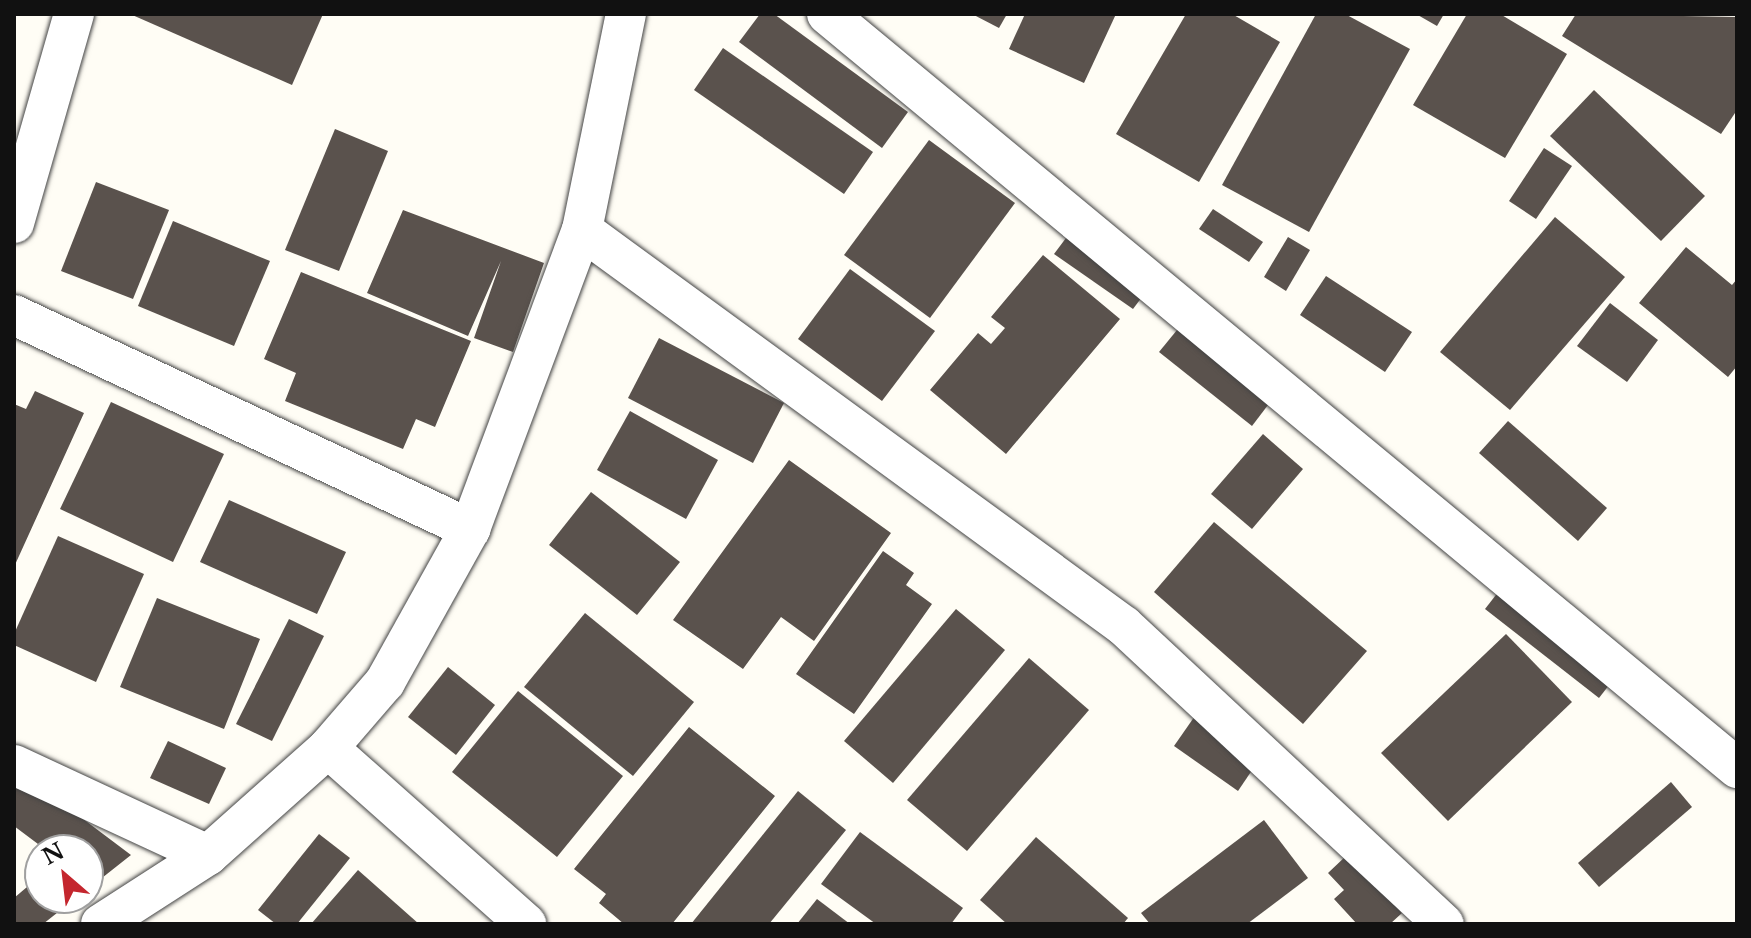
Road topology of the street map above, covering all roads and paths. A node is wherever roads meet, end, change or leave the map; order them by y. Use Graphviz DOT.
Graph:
graph roads {
  1 [pos="74,14"];
  2 [pos="626,14"];
  3 [pos="827,14"];
  4 [pos="14,223"];
  5 [pos="582,230"];
  6 [pos="14,315"];
  7 [pos="470,529"];
  8 [pos="328,748"];
  9 [pos="14,765"];
  10 [pos="1737,768"];
  11 [pos="208,855"];
  12 [pos="101,924"];
  13 [pos="526,924"];
  14 [pos="1444,924"];
  1 -- 4 [label="street"];
  2 -- 5 [label="street"];
  3 -- 10 [label="street"];
  5 -- 7 [label="street"];
  5 -- 14 [label="street"];
  6 -- 7 [label="street"];
  7 -- 8 [label="street"];
  8 -- 11 [label="street"];
  8 -- 13 [label="street"];
  9 -- 11 [label="street"];
  11 -- 12 [label="street"];
}
